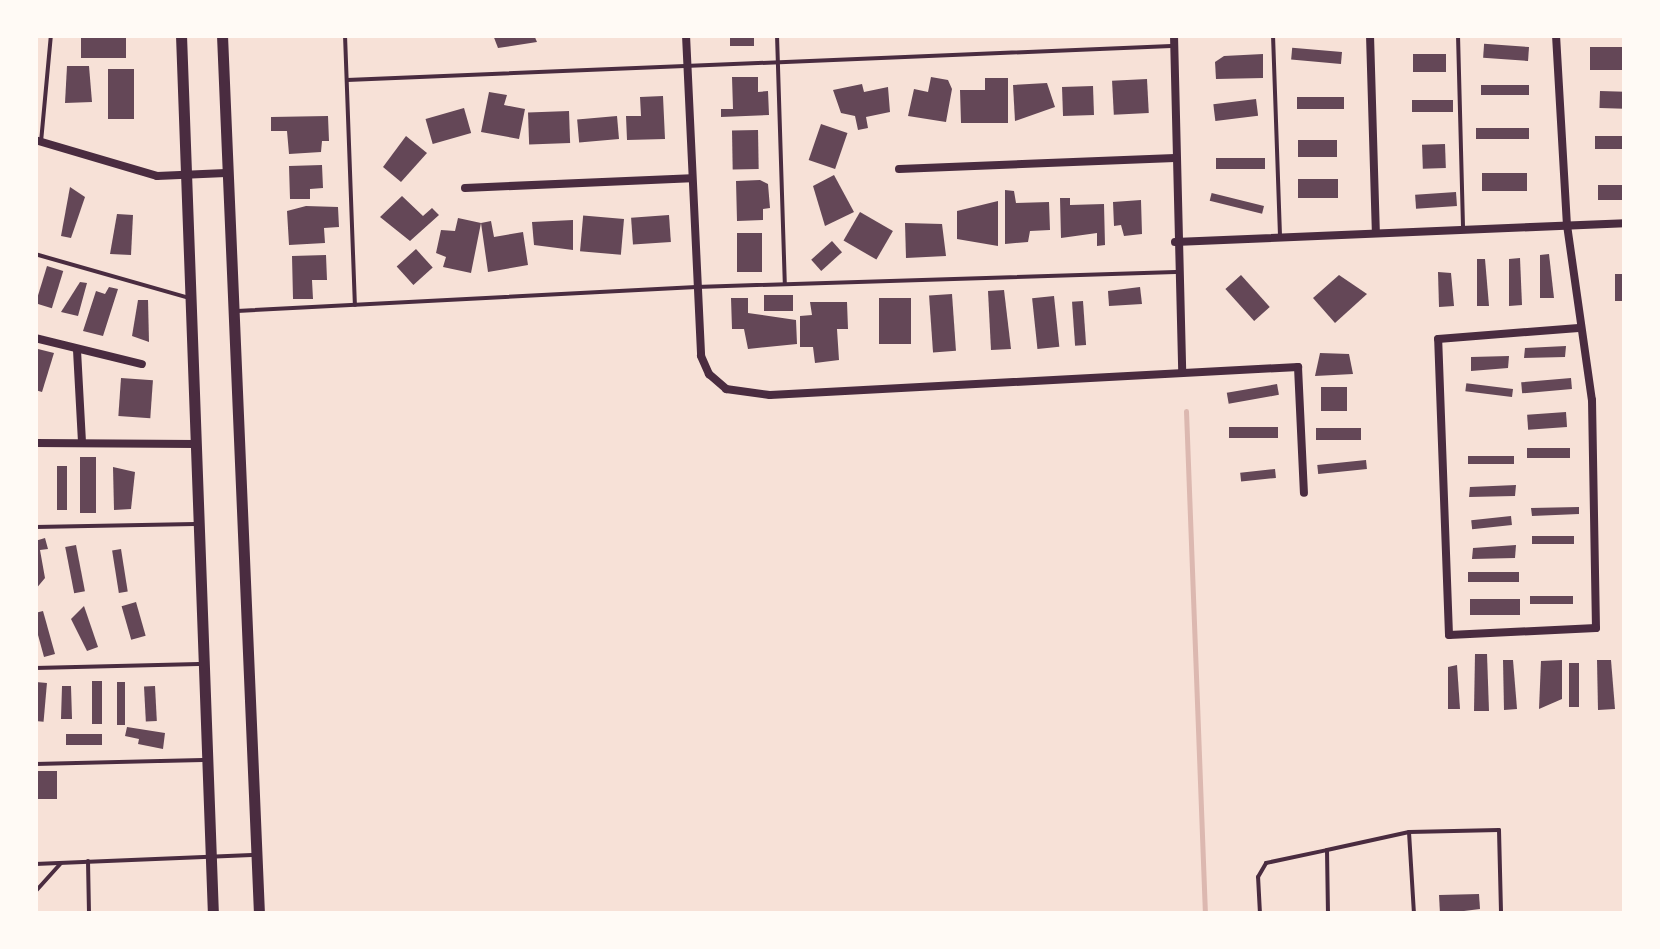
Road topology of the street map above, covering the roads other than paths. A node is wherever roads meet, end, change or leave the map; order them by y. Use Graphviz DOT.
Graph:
graph roads {
  1 [pos="51,35"];
  2 [pos="181,35"];
  3 [pos="222,35"];
  4 [pos="345,35"];
  5 [pos="686,35"];
  6 [pos="777,35"];
  7 [pos="1174,35"];
  8 [pos="1273,35"];
  9 [pos="1370,35"];
  10 [pos="1458,35"];
  11 [pos="1556,35"];
  12 [pos="1175,46"];
  13 [pos="778,62"];
  14 [pos="687,65"];
  15 [pos="346,80"];
  16 [pos="38,141"];
  17 [pos="1175,158"];
  18 [pos="899,168"];
  19 [pos="226,173"];
  20 [pos="186,175"];
  21 [pos="692,178"];
  22 [pos="465,188"];
  23 [pos="1625,223"];
  24 [pos="1568,225"];
  25 [pos="1464,230"];
  26 [pos="1376,233"];
  27 [pos="1280,238"];
  28 [pos="1175,242"];
  29 [pos="35,254"];
  30 [pos="1176,272"];
  31 [pos="784,283"];
  32 [pos="696,287"];
  33 [pos="193,298"];
  34 [pos="355,306"];
  35 [pos="230,311"];
  36 [pos="1579,328"];
  37 [pos="35,338"];
  38 [pos="77,350"];
  39 [pos="142,364"];
  40 [pos="1182,371"];
  41 [pos="35,443"];
  42 [pos="82,443"];
  43 [pos="196,444"];
  44 [pos="1304,492"];
  45 [pos="198,524"];
  46 [pos="35,526"];
  47 [pos="204,664"];
  48 [pos="35,668"];
  49 [pos="207,760"];
  50 [pos="35,764"];
  51 [pos="1409,832"];
  52 [pos="1327,850"];
  53 [pos="252,855"];
  54 [pos="211,856"];
  55 [pos="88,861"];
  56 [pos="61,862"];
  57 [pos="35,864"];
  58 [pos="35,892"];
  59 [pos="89,914"];
  60 [pos="214,914"];
  61 [pos="259,914"];
  62 [pos="1260,914"];
  63 [pos="1328,914"];
  64 [pos="1414,914"];
  65 [pos="1501,914"];
  1 -- 16 [label="lane"];
  2 -- 20 [label="main road"];
  3 -- 19 [label="main road"];
  4 -- 15 [label="lane"];
  5 -- 14 [label="street"];
  6 -- 13 [label="lane"];
  7 -- 12 [label="street"];
  8 -- 27 [label="lane"];
  9 -- 26 [label="street"];
  10 -- 25 [label="lane"];
  11 -- 24 [label="street"];
  12 -- 13 [label="lane"];
  12 -- 17 [label="street"];
  13 -- 14 [label="lane"];
  13 -- 31 [label="lane"];
  14 -- 15 [label="lane"];
  14 -- 21 [label="street"];
  15 -- 34 [label="lane"];
  16 -- 20 [label="street"];
  17 -- 18 [label="street"];
  17 -- 28 [label="street"];
  19 -- 20 [label="street"];
  19 -- 35 [label="main road"];
  20 -- 33 [label="main road"];
  21 -- 22 [label="street"];
  21 -- 32 [label="street"];
  23 -- 24 [label="street"];
  24 -- 25 [label="street"];
  24 -- 36 [label="street"];
  25 -- 26 [label="street"];
  26 -- 27 [label="street"];
  27 -- 28 [label="street"];
  28 -- 30 [label="street"];
  29 -- 33 [label="lane"];
  30 -- 31 [label="lane"];
  30 -- 40 [label="street"];
  31 -- 32 [label="lane"];
  32 -- 34 [label="lane"];
  32 -- 40 [label="street"];
  33 -- 43 [label="main road"];
  34 -- 35 [label="lane"];
  35 -- 53 [label="main road"];
  36 -- 36 [label="street"];
  37 -- 38 [label="street"];
  38 -- 39 [label="street"];
  38 -- 42 [label="street"];
  40 -- 44 [label="street"];
  41 -- 42 [label="street"];
  42 -- 43 [label="street"];
  43 -- 45 [label="main road"];
  45 -- 46 [label="lane"];
  45 -- 47 [label="main road"];
  47 -- 48 [label="lane"];
  47 -- 49 [label="main road"];
  49 -- 50 [label="lane"];
  49 -- 54 [label="main road"];
  51 -- 52 [label="lane"];
  51 -- 64 [label="lane"];
  51 -- 65 [label="lane"];
  52 -- 62 [label="lane"];
  52 -- 63 [label="lane"];
  53 -- 54 [label="lane"];
  53 -- 61 [label="main road"];
  54 -- 55 [label="lane"];
  54 -- 60 [label="main road"];
  55 -- 56 [label="lane"];
  55 -- 59 [label="lane"];
  56 -- 57 [label="lane"];
  56 -- 58 [label="lane"];
}
